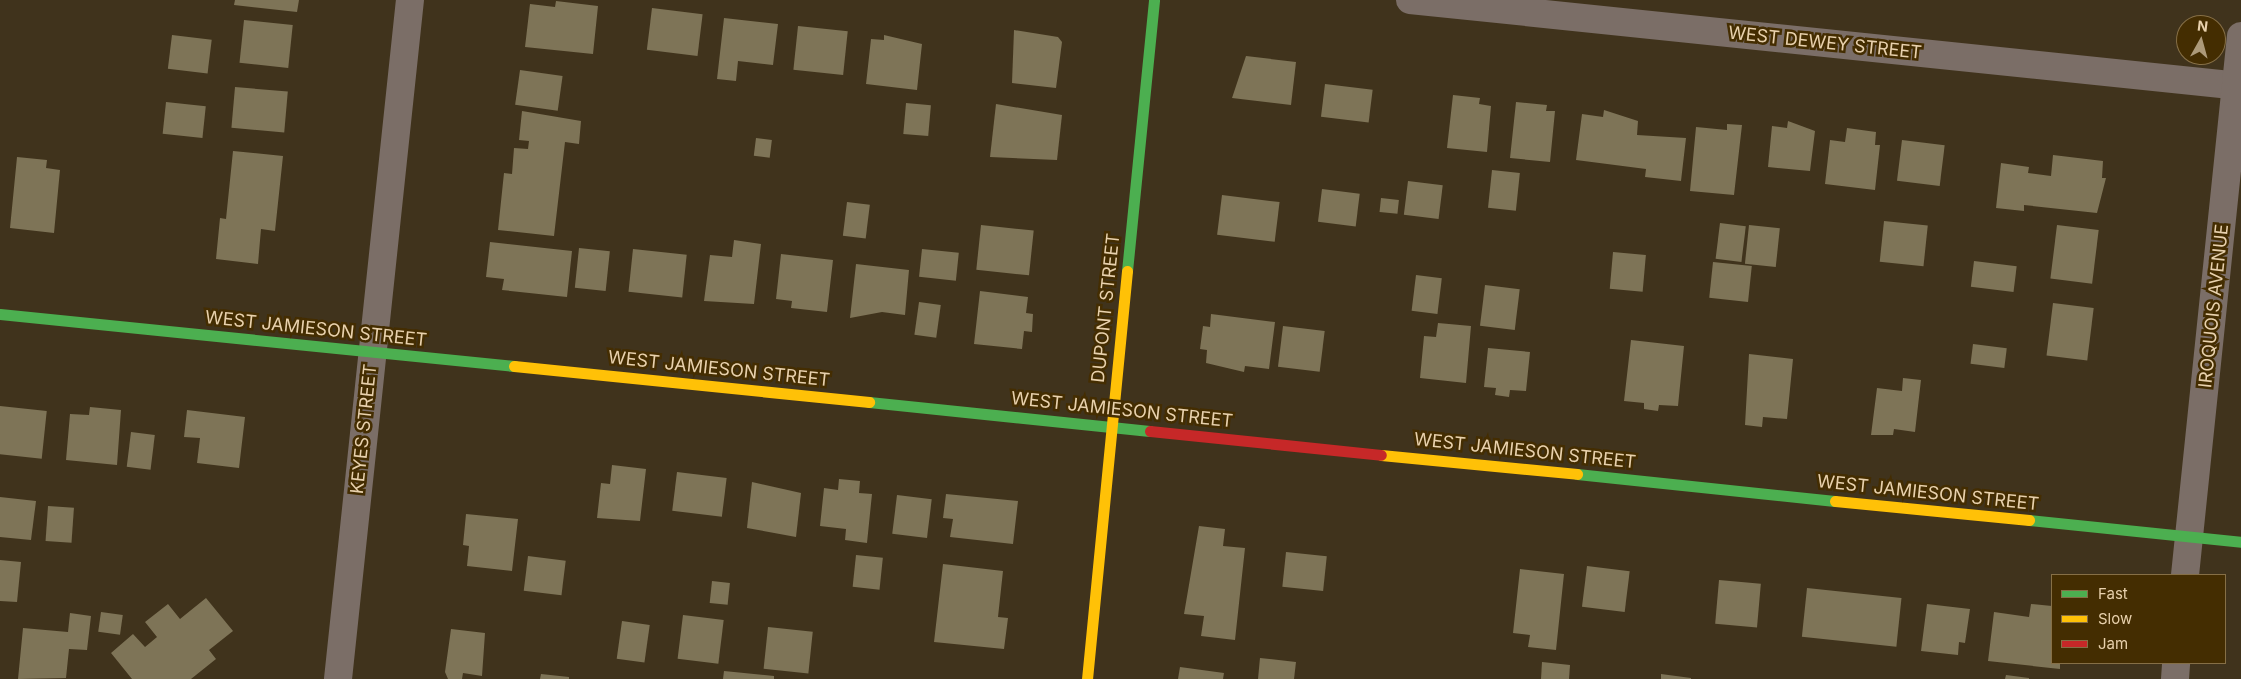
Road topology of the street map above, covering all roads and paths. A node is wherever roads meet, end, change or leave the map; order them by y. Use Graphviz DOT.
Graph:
graph roads {
  1 [pos="410,0"];
  2 [pos="1154,0"];
  3 [pos="1410,0"];
  4 [pos="2241,36"];
  5 [pos="2239,85"];
  6 [pos="0,314"];
  7 [pos="372,352"];
  8 [pos="1112,426"];
  9 [pos="2190,537"];
  10 [pos="2241,542"];
  11 [pos="2186,574"];
  12 [pos="2176,664"];
  13 [pos="338,679"];
  14 [pos="1087,679"];
  15 [pos="2175,679"];
  1 -- 7 [label="street, KEYES STREET"];
  2 -- 8 [label="street, DUPONT STREET"];
  3 -- 5 [label="street, WEST DEWEY STREET"];
  4 -- 5 [label="street, IROQUOIS AVENUE"];
  5 -- 9 [label="street, IROQUOIS AVENUE"];
  6 -- 7 [label="street, WEST JAMIESON STREET"];
  7 -- 8 [label="street, WEST JAMIESON STREET"];
  7 -- 13 [label="street, KEYES STREET"];
  8 -- 9 [label="street, WEST JAMIESON STREET"];
  8 -- 14 [label="street, DUPONT STREET"];
  9 -- 10 [label="street, WEST JAMIESON STREET"];
  9 -- 11 [label="street, IROQUOIS AVENUE"];
  12 -- 15 [label="street"];
}
